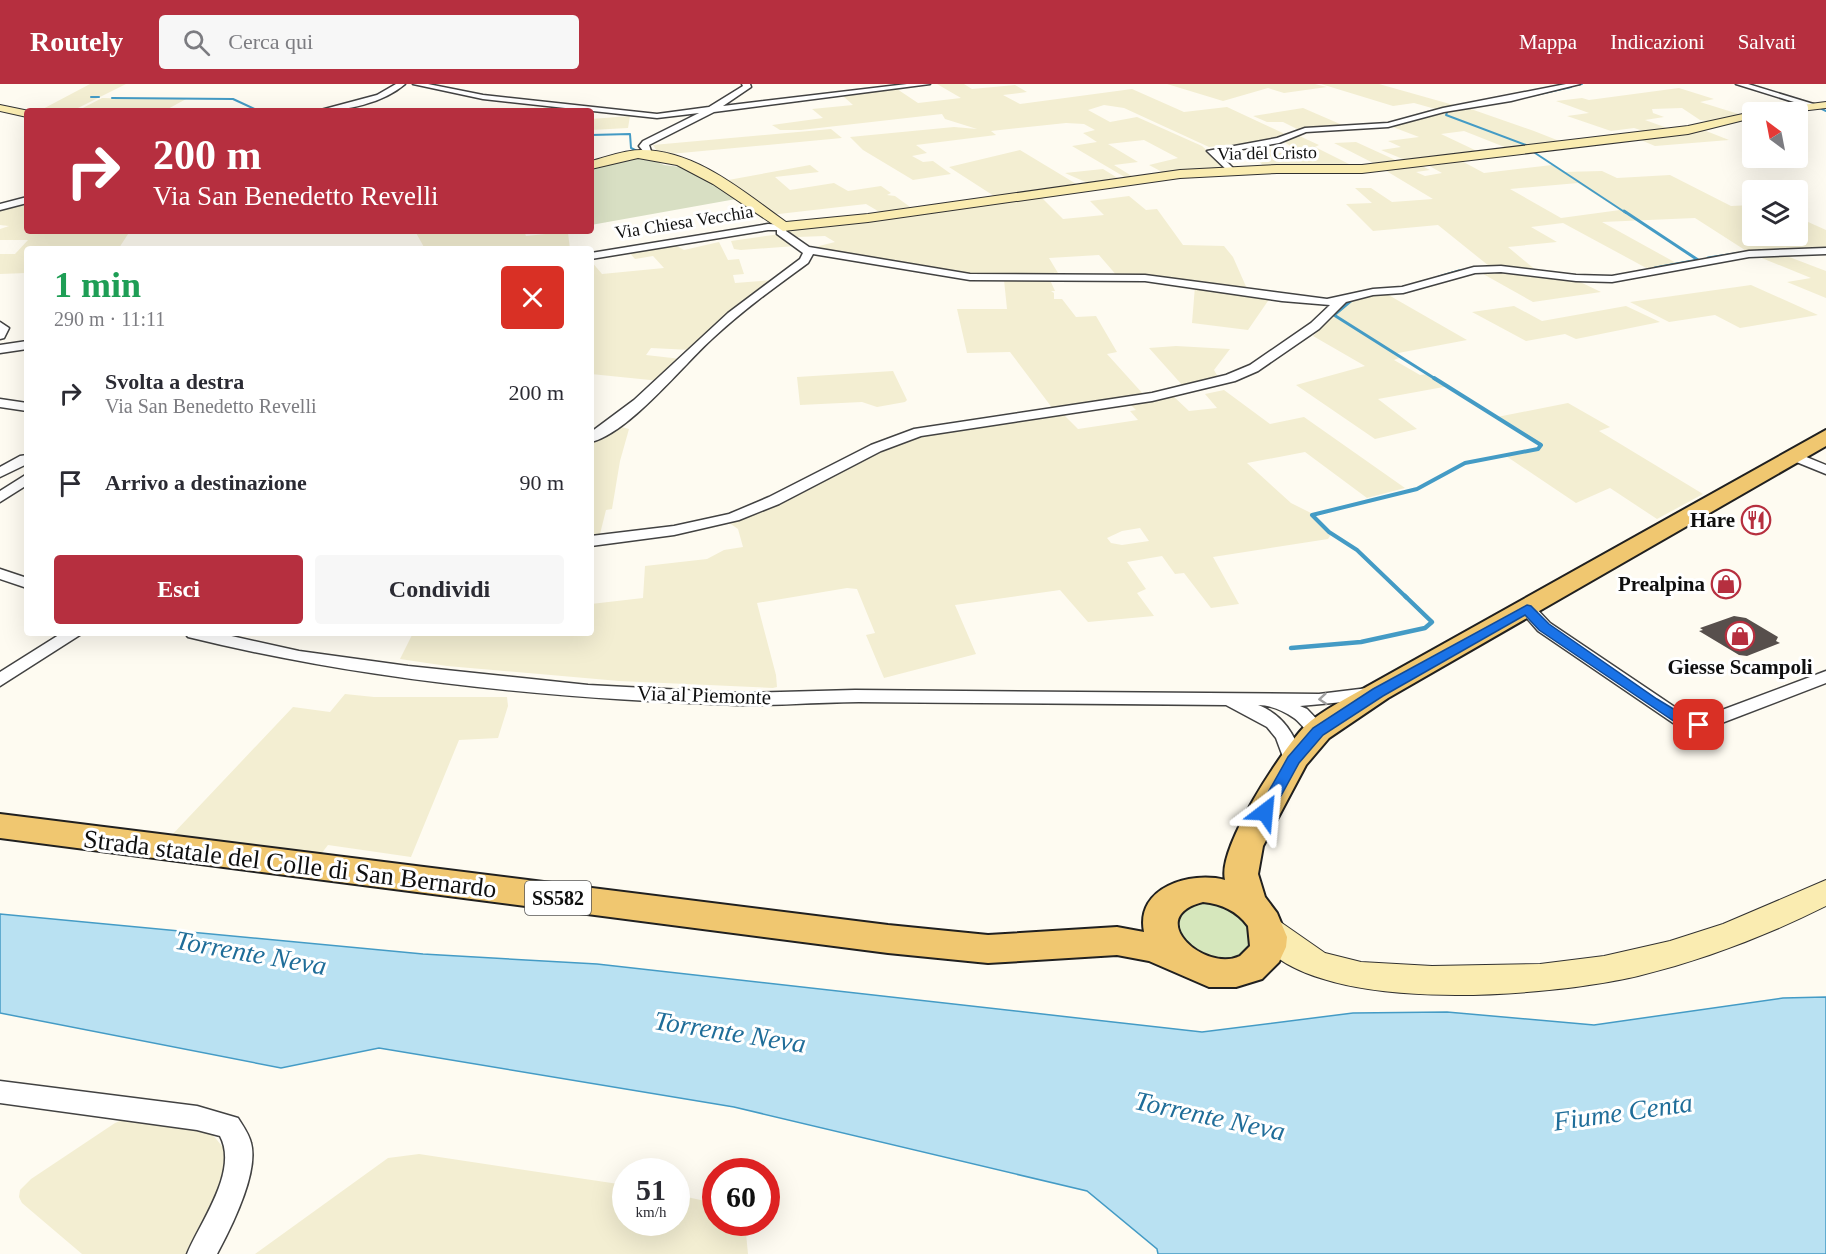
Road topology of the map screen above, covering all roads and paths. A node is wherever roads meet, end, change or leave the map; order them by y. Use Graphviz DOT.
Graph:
graph roads {
  1 [pos="401,84"];
  2 [pos="417,84"];
  3 [pos="746,84"];
  4 [pos="926,84"];
  5 [pos="1576,84"];
  6 [pos="1740,84"];
  7 [pos="1821,106"];
  8 [pos="0,108"];
  9 [pos="334,108"];
  10 [pos="574,108"];
  11 [pos="594,110"];
  12 [pos="708,110"];
  13 [pos="24,113"];
  14 [pos="1742,117"];
  15 [pos="648,154"];
  16 [pos="594,164"];
  17 [pos="1231,171"];
  18 [pos="24,201"];
  19 [pos="0,207"];
  20 [pos="783,227"];
  21 [pos="793,240"];
  22 [pos="809,250"];
  23 [pos="1826,251"];
  24 [pos="594,255"];
  25 [pos="799,264"];
  26 [pos="1342,300"];
  27 [pos="0,326"];
  28 [pos="0,335"];
  29 [pos="24,345"];
  30 [pos="0,349"];
  31 [pos="0,403"];
  32 [pos="24,407"];
  33 [pos="594,436"];
  34 [pos="1826,437"];
  35 [pos="0,454"];
  36 [pos="1794,456"];
  37 [pos="24,459"];
  38 [pos="24,460"];
  39 [pos="1826,471"];
  40 [pos="0,473"];
  41 [pos="24,480"];
  42 [pos="0,498"];
  43 [pos="594,541"];
  44 [pos="0,574"];
  45 [pos="24,582"];
  46 [pos="1527,608"];
  47 [pos="69,636"];
  48 [pos="210,636"];
  49 [pos="250,636"];
  50 [pos="232,640"];
  51 [pos="1826,677"];
  52 [pos="0,680"];
  53 [pos="1378,692"];
  54 [pos="1218,699"];
  55 [pos="1269,699"];
  56 [pos="1318,731"];
  57 [pos="1293,760"];
  58 [pos="0,826"];
  59 [pos="1243,859"];
  60 [pos="1203,889"];
  61 [pos="1826,892"];
  62 [pos="1159,917"];
  63 [pos="1259,917"];
  64 [pos="1117,941"];
  65 [pos="1177,957"];
  66 [pos="1313,963"];
  67 [pos="1250,968"];
  68 [pos="0,1092"];
  69 [pos="201,1254"];
  1 -- 9 [label="street"];
  2 -- 10 [label="street"];
  3 -- 12 [label="street"];
  4 -- 12 [label="street"];
  5 -- 17 [label="street"];
  6 -- 7 [label="street"];
  8 -- 13 [label="street"];
  11 -- 12 [label="street"];
  12 -- 15 [label="street"];
  14 -- 17 [label="street, Via del Cristo"];
  15 -- 16 [label="street"];
  15 -- 20 [label="street"];
  17 -- 20 [label="street, Via del Cristo"];
  18 -- 19 [label="street"];
  20 -- 21 [label="street"];
  20 -- 24 [label="street, Via Chiesa Vecchia"];
  21 -- 22 [label="street"];
  21 -- 25 [label="street"];
  22 -- 25 [label="street"];
  22 -- 26 [label="street"];
  23 -- 26 [label="street"];
  25 -- 33 [label="street"];
  26 -- 43 [label="street"];
  27 -- 28 [label="street"];
  29 -- 30 [label="street"];
  31 -- 32 [label="street"];
  34 -- 36 [label="main road, Via al Piemonte"];
  35 -- 37 [label="street"];
  36 -- 39 [label="street"];
  36 -- 46 [label="main road, Via al Piemonte"];
  38 -- 40 [label="street"];
  41 -- 42 [label="street"];
  44 -- 45 [label="street"];
  46 -- 51 [label="street"];
  46 -- 53 [label="main road, Via al Piemonte"];
  47 -- 52 [label="street"];
  48 -- 50 [label="street, Via al Piemonte"];
  49 -- 50 [label="street"];
  50 -- 54 [label="street, Via al Piemonte"];
  53 -- 55 [label="street, Via al Piemonte, one-way"];
  53 -- 56 [label="main road, Via al Piemonte"];
  54 -- 55 [label="street, Via al Piemonte"];
  54 -- 57 [label="street, Via al Piemonte"];
  55 -- 56 [label="street, Via al Piemonte"];
  56 -- 57 [label="main road, Via al Piemonte"];
  57 -- 59 [label="main road, Via al Piemonte"];
  58 -- 64 [label="main road, Strada statale del Colle di San Bernardo / SS582"];
  59 -- 60 [label="main road, Via al Piemonte"];
  59 -- 63 [label="main road, Via al Piemonte"];
  60 -- 62 [label="main road"];
  60 -- 63 [label="main road"];
  61 -- 66 [label="street"];
  62 -- 64 [label="main road, Strada statale del Colle di San Bernardo / SS582"];
  62 -- 65 [label="main road"];
  63 -- 66 [label="street"];
  63 -- 67 [label="main road"];
  64 -- 65 [label="main road, Strada statale del Colle di San Bernardo / SS582"];
  65 -- 67 [label="main road"];
  66 -- 67 [label="street"];
  68 -- 69 [label="street"];
}
